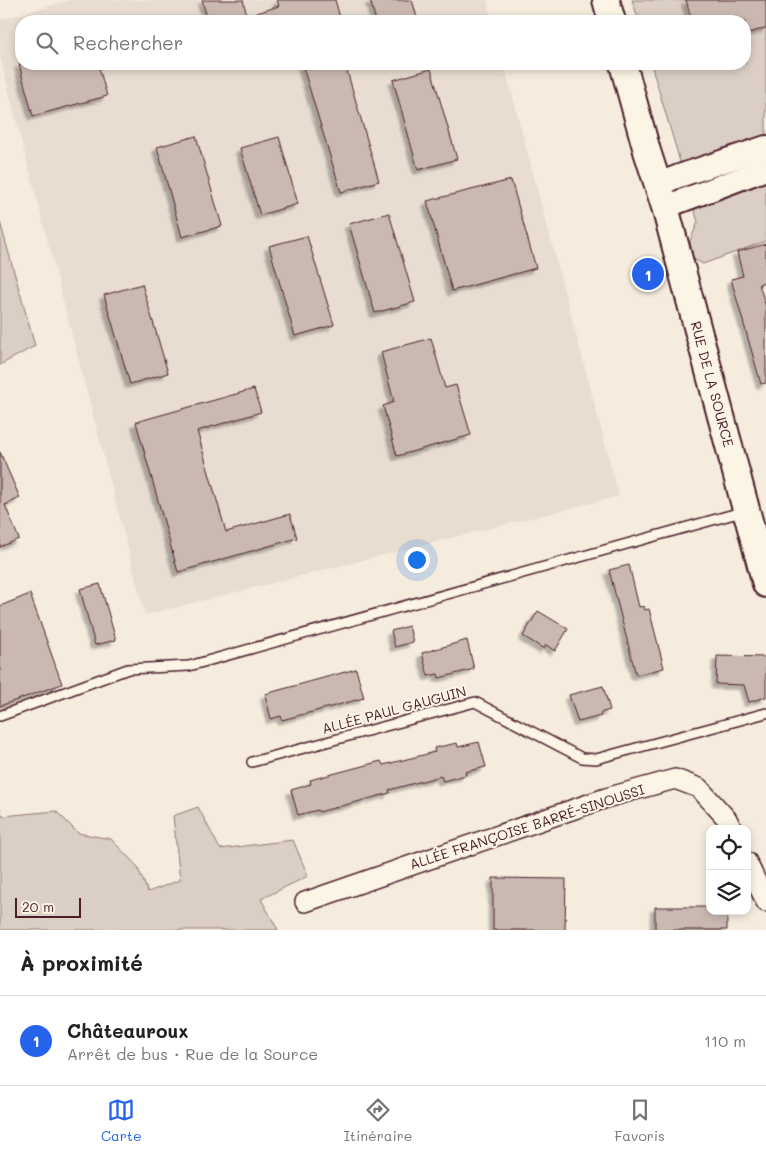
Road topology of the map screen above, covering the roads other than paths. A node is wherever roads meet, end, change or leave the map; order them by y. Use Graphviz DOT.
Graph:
graph roads {
  1 [pos="606,0"];
  2 [pos="610,15"];
  3 [pos="625,70"];
  4 [pos="766,147"];
  5 [pos="766,169"];
  6 [pos="662,195"];
  7 [pos="746,511"];
  8 [pos="766,584"];
  9 [pos="766,713"];
  10 [pos="0,716"];
  11 [pos="252,762"];
  12 [pos="730,825"];
  13 [pos="751,870"];
  14 [pos="305,902"];
  15 [pos="766,902"];
  1 -- 2 [label="main road"];
  3 -- 6 [label="main road, RUE DE LA SOURCE"];
  4 -- 6 [label="street"];
  5 -- 6 [label="street"];
  6 -- 7 [label="main road, RUE DE LA SOURCE"];
  7 -- 8 [label="main road, RUE DE LA SOURCE"];
  7 -- 10 [label="lane"];
  9 -- 11 [label="lane, ALLÉE PAUL GAUGUIN"];
  12 -- 14 [label="street, ALLÉE FRANÇOISE BARRÉ-SINOUSSI"];
  13 -- 15 [label="street"];
}
